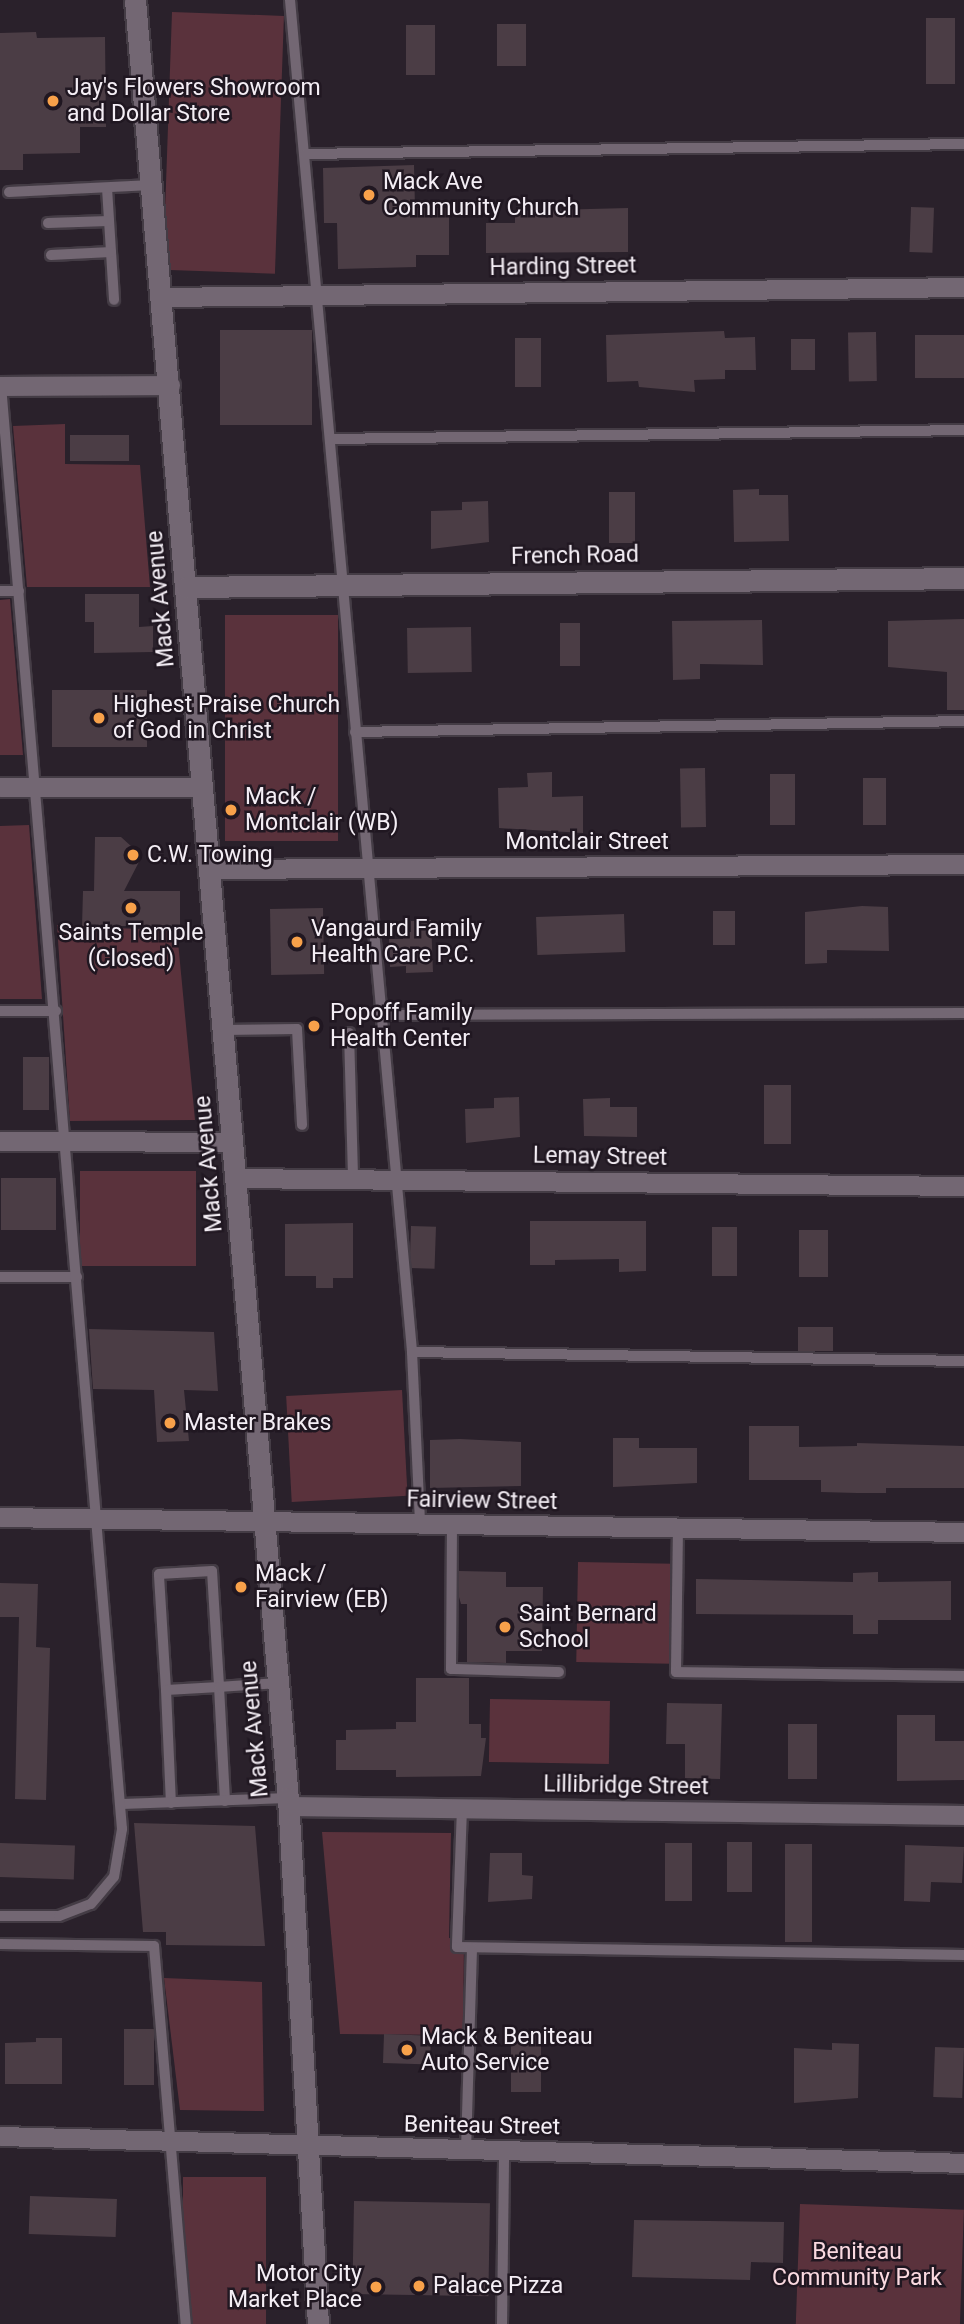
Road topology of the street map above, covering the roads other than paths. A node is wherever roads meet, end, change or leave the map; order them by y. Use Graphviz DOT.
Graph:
graph roads {
  1 [pos="135,0"];
  2 [pos="290,0"];
  3 [pos="964,144"];
  4 [pos="305,154"];
  5 [pos="153,184"];
  6 [pos="107,188"];
  7 [pos="9,192"];
  8 [pos="109,221"];
  9 [pos="48,223"];
  10 [pos="111,252"];
  11 [pos="51,255"];
  12 [pos="964,287"];
  13 [pos="318,295"];
  14 [pos="162,297"];
  15 [pos="114,300"];
  16 [pos="0,380"];
  17 [pos="0,386"];
  18 [pos="170,386"];
  19 [pos="964,430"];
  20 [pos="330,439"];
  21 [pos="964,578"];
  22 [pos="342,585"];
  23 [pos="186,587"];
  24 [pos="0,591"];
  25 [pos="19,591"];
  26 [pos="964,720"];
  27 [pos="355,732"];
  28 [pos="0,787"];
  29 [pos="37,787"];
  30 [pos="203,787"];
  31 [pos="964,864"];
  32 [pos="367,868"];
  33 [pos="210,869"];
  34 [pos="0,1011"];
  35 [pos="56,1011"];
  36 [pos="964,1013"];
  37 [pos="380,1015"];
  38 [pos="224,1030"];
  39 [pos="349,1033"];
  40 [pos="302,1125"];
  41 [pos="0,1141"];
  42 [pos="67,1142"];
  43 [pos="233,1142"];
  44 [pos="236,1178"];
  45 [pos="353,1179"];
  46 [pos="394,1179"];
  47 [pos="964,1186"];
  48 [pos="0,1277"];
  49 [pos="77,1277"];
  50 [pos="412,1352"];
  51 [pos="964,1361"];
  52 [pos="0,1517"];
  53 [pos="95,1519"];
  54 [pos="265,1522"];
  55 [pos="420,1524"];
  56 [pos="452,1525"];
  57 [pos="678,1527"];
  58 [pos="964,1532"];
  59 [pos="559,1672"];
  60 [pos="964,1676"];
  61 [pos="278,1683"];
  62 [pos="219,1687"];
  63 [pos="166,1690"];
  64 [pos="225,1801"];
  65 [pos="288,1802"];
  66 [pos="171,1803"];
  67 [pos="122,1804"];
  68 [pos="462,1808"];
  69 [pos="964,1815"];
  70 [pos="0,1916"];
  71 [pos="0,1944"];
  72 [pos="472,1948"];
  73 [pos="964,1955"];
  74 [pos="0,2136"];
  75 [pos="171,2139"];
  76 [pos="309,2144"];
  77 [pos="466,2151"];
  78 [pos="504,2151"];
  79 [pos="964,2163"];
  80 [pos="186,2324"];
  81 [pos="318,2324"];
  82 [pos="502,2324"];
  1 -- 5 [label="main road, Mack Avenue"];
  2 -- 4 [label="lane"];
  3 -- 4 [label="lane"];
  4 -- 13 [label="lane"];
  5 -- 6 [label="lane"];
  5 -- 14 [label="main road, Mack Avenue"];
  6 -- 7 [label="lane"];
  6 -- 8 [label="lane"];
  8 -- 9 [label="lane"];
  8 -- 10 [label="lane"];
  10 -- 11 [label="lane"];
  10 -- 15 [label="lane"];
  12 -- 13 [label="street, Harding Street"];
  13 -- 14 [label="street, Harding Street"];
  13 -- 20 [label="lane"];
  14 -- 18 [label="main road, Mack Avenue"];
  16 -- 17 [label="lane"];
  17 -- 18 [label="street"];
  17 -- 25 [label="lane"];
  18 -- 23 [label="main road, Mack Avenue"];
  19 -- 20 [label="lane"];
  20 -- 22 [label="lane"];
  21 -- 22 [label="main road, French Road"];
  22 -- 23 [label="main road, French Road"];
  22 -- 27 [label="lane"];
  23 -- 30 [label="main road, Mack Avenue"];
  24 -- 25 [label="lane"];
  25 -- 29 [label="lane"];
  26 -- 27 [label="lane"];
  27 -- 32 [label="lane"];
  28 -- 29 [label="street"];
  29 -- 30 [label="street"];
  29 -- 35 [label="lane"];
  30 -- 33 [label="main road, Mack Avenue"];
  31 -- 32 [label="street, Montclair Street"];
  32 -- 33 [label="street, Montclair Street"];
  32 -- 37 [label="lane"];
  33 -- 38 [label="main road, Mack Avenue"];
  34 -- 35 [label="lane"];
  35 -- 42 [label="lane"];
  36 -- 37 [label="lane"];
  37 -- 46 [label="lane"];
  38 -- 40 [label="lane"];
  38 -- 43 [label="main road, Mack Avenue"];
  39 -- 45 [label="lane"];
  41 -- 42 [label="street"];
  42 -- 43 [label="street"];
  42 -- 49 [label="lane"];
  43 -- 44 [label="main road, Mack Avenue"];
  44 -- 45 [label="street, Lemay Street"];
  44 -- 54 [label="main road, Mack Avenue"];
  45 -- 46 [label="street, Lemay Street"];
  46 -- 47 [label="street, Lemay Street"];
  46 -- 50 [label="lane"];
  48 -- 49 [label="lane"];
  49 -- 53 [label="lane"];
  50 -- 51 [label="lane"];
  50 -- 55 [label="lane"];
  52 -- 53 [label="street, Fairview Street"];
  53 -- 54 [label="street, Fairview Street"];
  53 -- 67 [label="lane"];
  54 -- 55 [label="street, Fairview Street"];
  54 -- 61 [label="main road, Mack Avenue"];
  55 -- 56 [label="street, Fairview Street"];
  56 -- 57 [label="street, Fairview Street"];
  56 -- 59 [label="lane"];
  57 -- 58 [label="street, Fairview Street"];
  57 -- 60 [label="lane"];
  61 -- 62 [label="lane"];
  61 -- 65 [label="main road, Mack Avenue"];
  62 -- 63 [label="lane"];
  62 -- 63 [label="lane"];
  62 -- 64 [label="lane"];
  63 -- 66 [label="lane"];
  64 -- 65 [label="lane"];
  64 -- 66 [label="lane"];
  65 -- 68 [label="street, Lillibridge Street"];
  65 -- 76 [label="main road, Mack Avenue"];
  66 -- 67 [label="lane"];
  67 -- 70 [label="lane"];
  68 -- 69 [label="street, Lillibridge Street"];
  68 -- 72 [label="lane"];
  71 -- 75 [label="lane"];
  72 -- 73 [label="lane"];
  72 -- 77 [label="lane"];
  74 -- 75 [label="street, Beniteau Street"];
  75 -- 76 [label="street, Beniteau Street"];
  75 -- 80 [label="lane"];
  76 -- 77 [label="street, Beniteau Street"];
  76 -- 81 [label="main road, Mack Avenue"];
  77 -- 78 [label="street, Beniteau Street"];
  78 -- 79 [label="street, Beniteau Street"];
  78 -- 82 [label="lane"];
}
